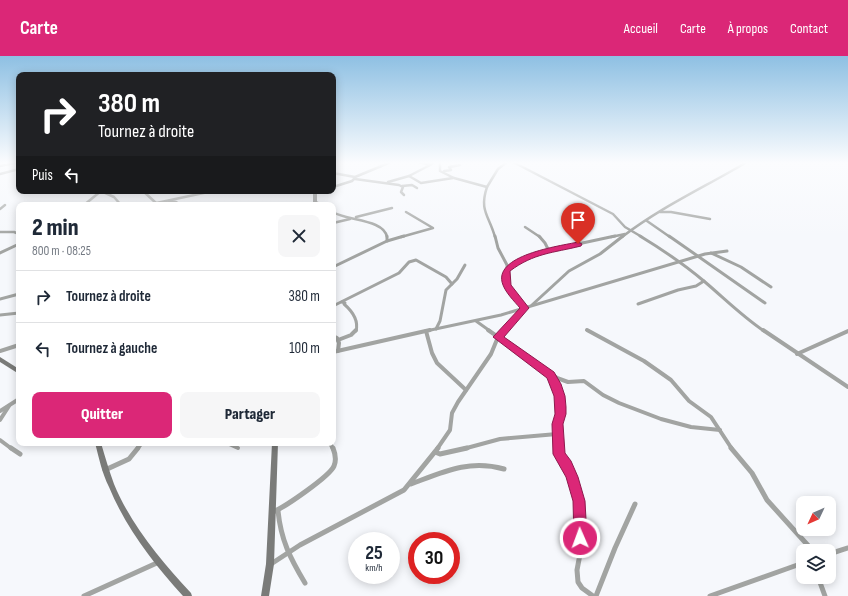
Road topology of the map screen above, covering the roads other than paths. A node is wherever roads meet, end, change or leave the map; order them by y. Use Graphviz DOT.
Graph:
graph roads {
  1 [pos="402,187"];
  2 [pos="487,187"];
  3 [pos="563,187"];
  4 [pos="705,187"];
  5 [pos="97,194"];
  6 [pos="108,194"];
  7 [pos="146,194"];
  8 [pos="200,194"];
  9 [pos="404,195"];
  10 [pos="191,196"];
  11 [pos="186,197"];
  12 [pos="164,201"];
  13 [pos="88,202"];
  14 [pos="118,202"];
  15 [pos="155,202"];
  16 [pos="160,202"];
  17 [pos="176,202"];
  18 [pos="183,202"];
  19 [pos="4,205"];
  20 [pos="392,208"];
  21 [pos="0,209"];
  22 [pos="406,212"];
  23 [pos="660,212"];
  24 [pos="336,214"];
  25 [pos="351,219"];
  26 [pos="710,220"];
  27 [pos="647,221"];
  28 [pos="336,222"];
  29 [pos="525,227"];
  30 [pos="631,230"];
  31 [pos="0,232"];
  32 [pos="16,233"];
  33 [pos="625,234"];
  34 [pos="387,241"];
  35 [pos="16,245"];
  36 [pos="549,251"];
  37 [pos="727,251"];
  38 [pos="0,253"];
  39 [pos="710,253"];
  40 [pos="696,256"];
  41 [pos="678,262"];
  42 [pos="465,265"];
  43 [pos="336,266"];
  44 [pos="507,270"];
  45 [pos="704,281"];
  46 [pos="452,284"];
  47 [pos="771,287"];
  48 [pos="16,295"];
  49 [pos="0,299"];
  50 [pos="342,302"];
  51 [pos="765,302"];
  52 [pos="638,304"];
  53 [pos="336,305"];
  54 [pos="527,308"];
  55 [pos="16,313"];
  56 [pos="0,315"];
  57 [pos="476,321"];
  58 [pos="436,329"];
  59 [pos="587,330"];
  60 [pos="426,331"];
  61 [pos="848,331"];
  62 [pos="498,337"];
  63 [pos="338,340"];
  64 [pos="16,346"];
  65 [pos="0,351"];
  66 [pos="338,351"];
  67 [pos="797,354"];
  68 [pos="0,359"];
  69 [pos="16,370"];
  70 [pos="551,375"];
  71 [pos="848,387"];
  72 [pos="466,390"];
  73 [pos="16,401"];
  74 [pos="10,405"];
  75 [pos="0,411"];
  76 [pos="0,420"];
  77 [pos="720,430"];
  78 [pos="558,434"];
  79 [pos="0,440"];
  80 [pos="99,446"];
  81 [pos="140,446"];
  82 [pos="234,446"];
  83 [pos="275,446"];
  84 [pos="332,446"];
  85 [pos="238,448"];
  86 [pos="435,452"];
  87 [pos="20,454"];
  88 [pos="105,470"];
  89 [pos="504,470"];
  90 [pos="410,484"];
  91 [pos="636,504"];
  92 [pos="275,512"];
  93 [pos="807,544"];
  94 [pos="848,548"];
  95 [pos="836,552"];
  96 [pos="288,554"];
  97 [pos="159,562"];
  98 [pos="270,564"];
  99 [pos="796,565"];
  100 [pos="305,583"];
  101 [pos="821,584"];
  102 [pos="84,596"];
  103 [pos="188,596"];
  104 [pos="265,596"];
  105 [pos="594,596"];
  106 [pos="710,596"];
  107 [pos="826,596"];
  1 -- 9 [label="street"];
  2 -- 44 [label="street"];
  3 -- 30 [label="street"];
  4 -- 23 [label="street"];
  5 -- 13 [label="street"];
  6 -- 14 [label="street"];
  7 -- 15 [label="street"];
  8 -- 10 [label="street"];
  10 -- 11 [label="street"];
  11 -- 12 [label="street"];
  11 -- 18 [label="street"];
  12 -- 16 [label="street"];
  12 -- 17 [label="street"];
  19 -- 21 [label="street"];
  20 -- 25 [label="street"];
  22 -- 34 [label="street"];
  23 -- 26 [label="street"];
  23 -- 27 [label="street"];
  24 -- 25 [label="street"];
  25 -- 28 [label="street"];
  25 -- 34 [label="street"];
  27 -- 30 [label="street"];
  27 -- 40 [label="street"];
  29 -- 36 [label="street"];
  30 -- 33 [label="street"];
  30 -- 41 [label="street"];
  31 -- 32 [label="street"];
  33 -- 36 [label="street"];
  33 -- 54 [label="street"];
  34 -- 43 [label="street"];
  35 -- 38 [label="street"];
  36 -- 44 [label="street"];
  37 -- 39 [label="street"];
  39 -- 40 [label="street"];
  39 -- 47 [label="street"];
  40 -- 41 [label="street"];
  40 -- 51 [label="street"];
  41 -- 45 [label="street"];
  41 -- 54 [label="street"];
  42 -- 46 [label="street"];
  44 -- 54 [label="street"];
  45 -- 52 [label="street"];
  45 -- 67 [label="street"];
  46 -- 50 [label="street"];
  46 -- 58 [label="street"];
  48 -- 49 [label="street"];
  50 -- 53 [label="street"];
  50 -- 63 [label="street"];
  54 -- 57 [label="street"];
  54 -- 62 [label="street"];
  55 -- 56 [label="street"];
  57 -- 58 [label="street"];
  57 -- 62 [label="street"];
  58 -- 60 [label="street"];
  59 -- 77 [label="street"];
  60 -- 66 [label="street"];
  60 -- 72 [label="street"];
  61 -- 67 [label="street"];
  62 -- 70 [label="street"];
  62 -- 72 [label="street"];
  63 -- 66 [label="street"];
  64 -- 65 [label="street"];
  67 -- 71 [label="street"];
  68 -- 69 [label="main road"];
  70 -- 77 [label="street"];
  70 -- 78 [label="street"];
  72 -- 86 [label="street"];
  73 -- 74 [label="street"];
  74 -- 75 [label="street"];
  74 -- 76 [label="street"];
  77 -- 93 [label="street"];
  78 -- 86 [label="street"];
  78 -- 105 [label="street"];
  79 -- 87 [label="street"];
  80 -- 88 [label="main road"];
  81 -- 88 [label="street"];
  82 -- 85 [label="street"];
  83 -- 92 [label="main road"];
  84 -- 92 [label="street"];
  86 -- 90 [label="street"];
  88 -- 97 [label="main road"];
  89 -- 90 [label="street"];
  90 -- 96 [label="street"];
  91 -- 105 [label="street"];
  92 -- 96 [label="street"];
  92 -- 98 [label="main road"];
  94 -- 95 [label="street"];
  96 -- 98 [label="street"];
  96 -- 100 [label="street"];
  97 -- 102 [label="street"];
  97 -- 103 [label="main road"];
  98 -- 104 [label="main road"];
  99 -- 106 [label="street"];
  101 -- 107 [label="street"];
}
